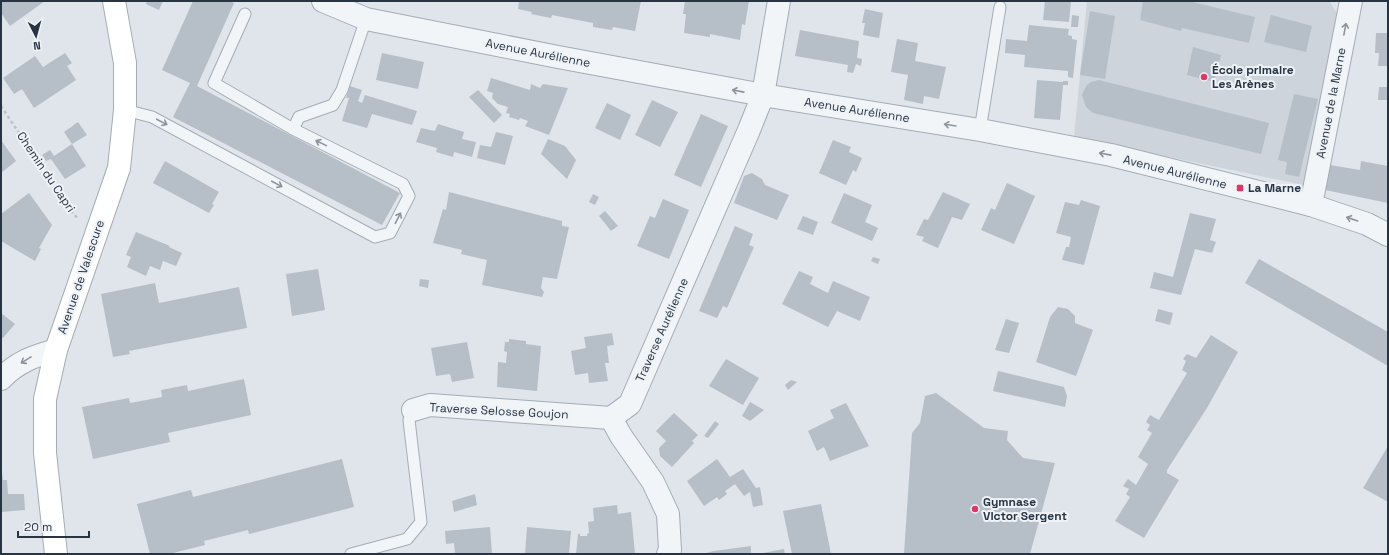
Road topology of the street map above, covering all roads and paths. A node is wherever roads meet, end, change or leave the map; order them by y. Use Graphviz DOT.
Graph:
graph roads {
  1 [pos="114,1"];
  2 [pos="323,1"];
  3 [pos="779,1"];
  4 [pos="1351,1"];
  5 [pos="1000,7"];
  6 [pos="245,14"];
  7 [pos="366,19"];
  8 [pos="763,95"];
  9 [pos="1,106"];
  10 [pos="126,110"];
  11 [pos="293,129"];
  12 [pos="980,130"];
  13 [pos="1311,205"];
  14 [pos="98,231"];
  15 [pos="1388,235"];
  16 [pos="56,350"];
  17 [pos="1,379"];
  18 [pos="413,410"];
  19 [pos="611,418"];
  20 [pos="56,554"];
  21 [pos="351,554"];
  22 [pos="668,554"];
  1 -- 10 [label="main road, Avenue de Valescure"];
  2 -- 7 [label="street, Avenue Aurélienne"];
  3 -- 8 [label="street, Traverse Aurélienne"];
  13 -- 4 [label="street, Avenue de la Marne, one-way"];
  5 -- 12 [label="lane"];
  6 -- 11 [label="lane"];
  8 -- 7 [label="street, Avenue Aurélienne, one-way"];
  7 -- 11 [label="lane"];
  12 -- 8 [label="street, Avenue Aurélienne, one-way"];
  8 -- 19 [label="street, Traverse Aurélienne"];
  9 -- 14 [label="path, Chemin du Capri"];
  10 -- 11 [label="lane, one-way"];
  10 -- 14 [label="main road, Avenue de Valescure"];
  13 -- 12 [label="street, Avenue Aurélienne, one-way"];
  15 -- 13 [label="street, Avenue Aurélienne, one-way"];
  14 -- 16 [label="main road, Avenue de Valescure"];
  16 -- 17 [label="street, one-way"];
  16 -- 20 [label="main road, Avenue de Valescure"];
  18 -- 19 [label="street, Traverse Selosse Goujon"];
  18 -- 21 [label="lane, Traverse Selosse Goujon"];
  19 -- 22 [label="street"];
}
